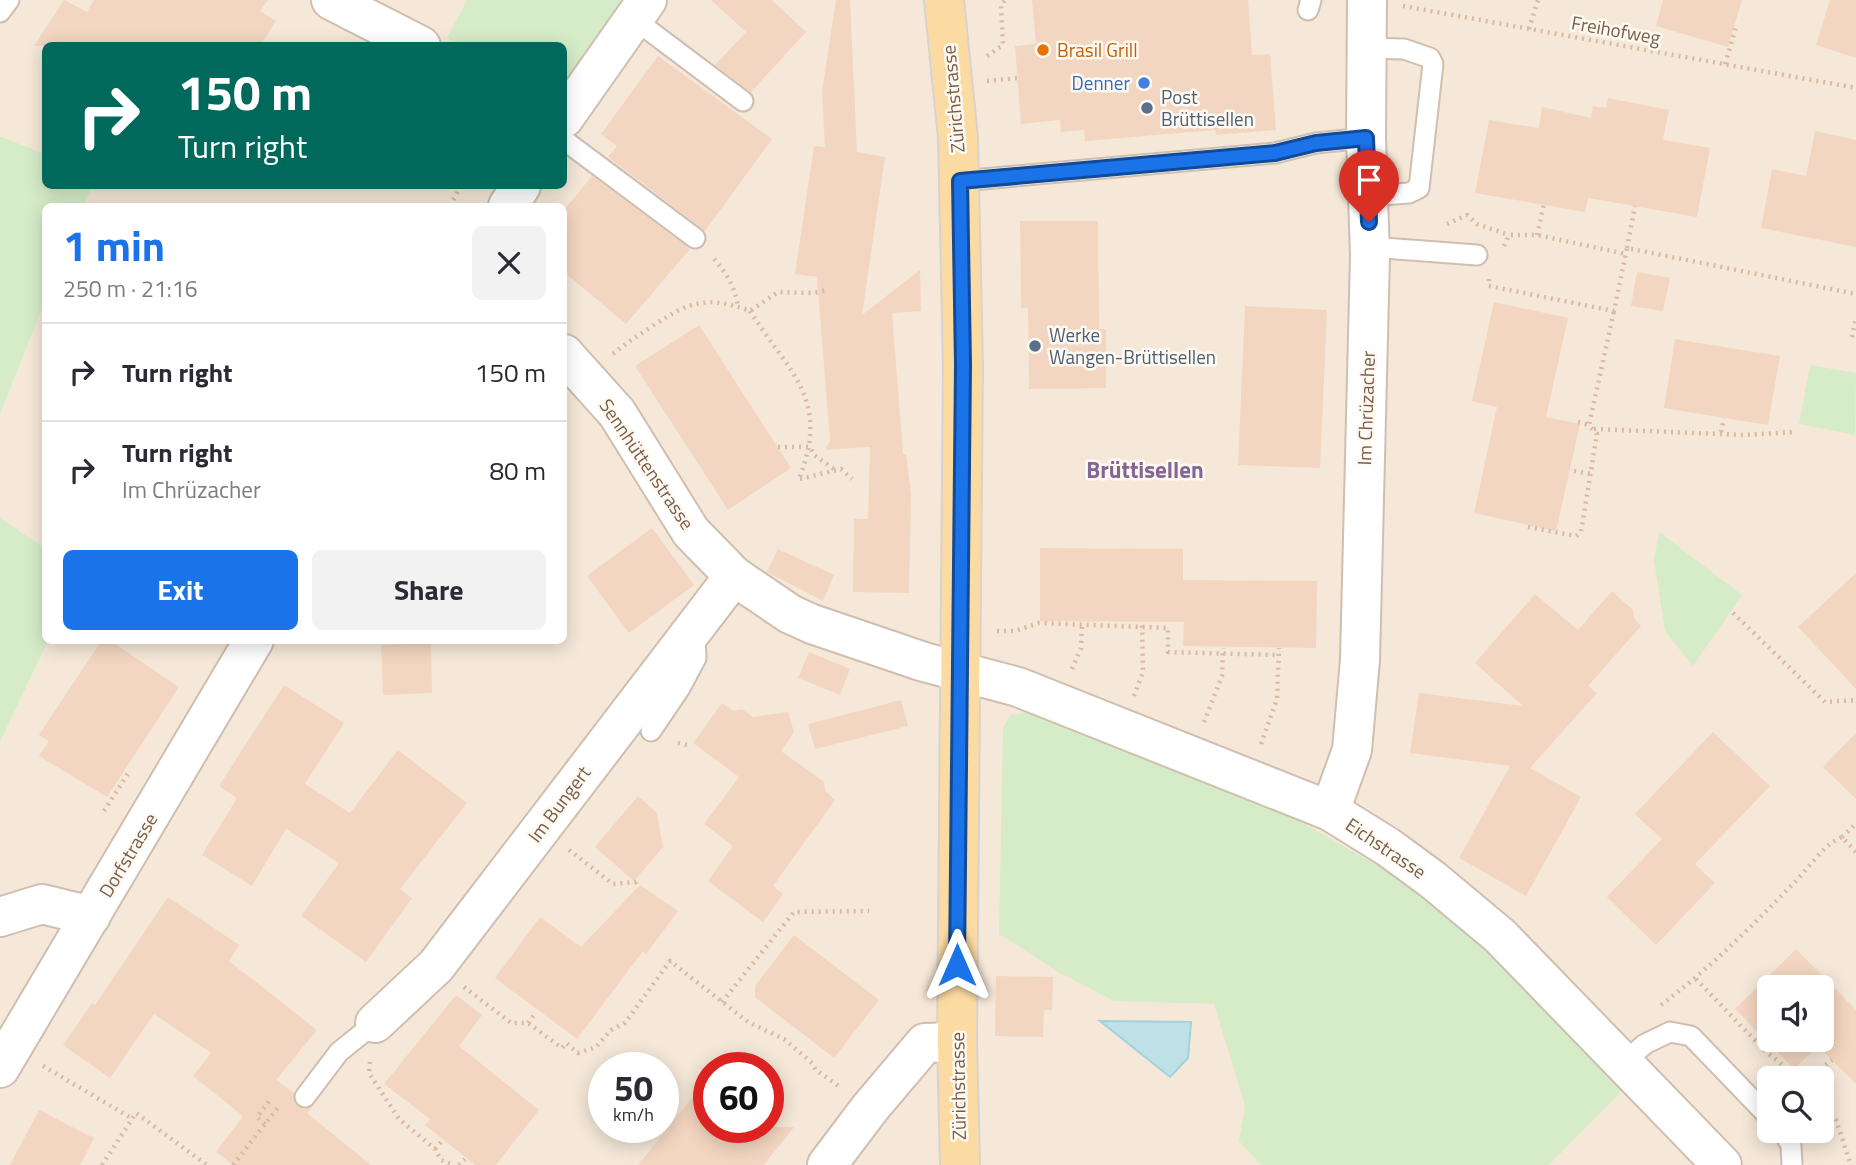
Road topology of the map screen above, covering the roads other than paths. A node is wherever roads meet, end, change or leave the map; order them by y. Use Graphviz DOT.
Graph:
graph roads {
  1 [pos="9,0"];
  2 [pos="331,0"];
  3 [pos="944,0"];
  4 [pos="1381,2"];
  5 [pos="641,10"];
  6 [pos="0,12"];
  7 [pos="413,42"];
  8 [pos="1367,48"];
  9 [pos="743,101"];
  10 [pos="567,114"];
  11 [pos="1366,138"];
  12 [pos="567,142"];
  13 [pos="960,181"];
  14 [pos="1368,196"];
  15 [pos="695,238"];
  16 [pos="1370,247"];
  17 [pos="1477,255"];
  18 [pos="575,366"];
  19 [pos="734,576"];
  20 [pos="694,625"];
  21 [pos="252,644"];
  22 [pos="961,671"];
  23 [pos="651,731"];
  24 [pos="1330,811"];
  25 [pos="91,916"];
  26 [pos="0,917"];
  27 [pos="375,1023"];
  28 [pos="957,1042"];
  29 [pos="1623,1063"];
  30 [pos="0,1068"];
  31 [pos="305,1097"];
  32 [pos="1757,1105"];
  33 [pos="1790,1143"];
  34 [pos="827,1165"];
  35 [pos="960,1165"];
  36 [pos="1722,1165"];
  37 [pos="1792,1165"];
  1 -- 6 [label="lane"];
  2 -- 7 [label="street"];
  3 -- 13 [label="main road, Zürichstrasse"];
  4 -- 8 [label="street, Im Chrüzacher"];
  5 -- 9 [label="lane"];
  5 -- 10 [label="street"];
  8 -- 11 [label="street, Im Chrüzacher"];
  8 -- 14 [label="lane"];
  11 -- 13 [label="lane"];
  11 -- 14 [label="street, Im Chrüzacher"];
  12 -- 15 [label="lane"];
  13 -- 22 [label="main road, Zürichstrasse"];
  14 -- 16 [label="street, Im Chrüzacher"];
  16 -- 17 [label="lane"];
  16 -- 24 [label="street, Im Chrüzacher"];
  18 -- 19 [label="street, Sennhüttenstrasse"];
  19 -- 20 [label="street, Im Bungert"];
  19 -- 22 [label="street, Sennhüttenstrasse"];
  20 -- 23 [label="lane"];
  20 -- 27 [label="street, Im Bungert"];
  21 -- 25 [label="street, Dorfstrasse"];
  22 -- 24 [label="street, Eichstrasse"];
  22 -- 28 [label="main road, Zürichstrasse"];
  24 -- 29 [label="street, Eichstrasse"];
  25 -- 26 [label="street"];
  25 -- 30 [label="street, Dorfstrasse"];
  27 -- 31 [label="lane"];
  28 -- 34 [label="street"];
  28 -- 35 [label="main road, Zürichstrasse"];
  29 -- 32 [label="lane"];
  29 -- 36 [label="street, Eichstrasse"];
  33 -- 37 [label="lane"];
}
